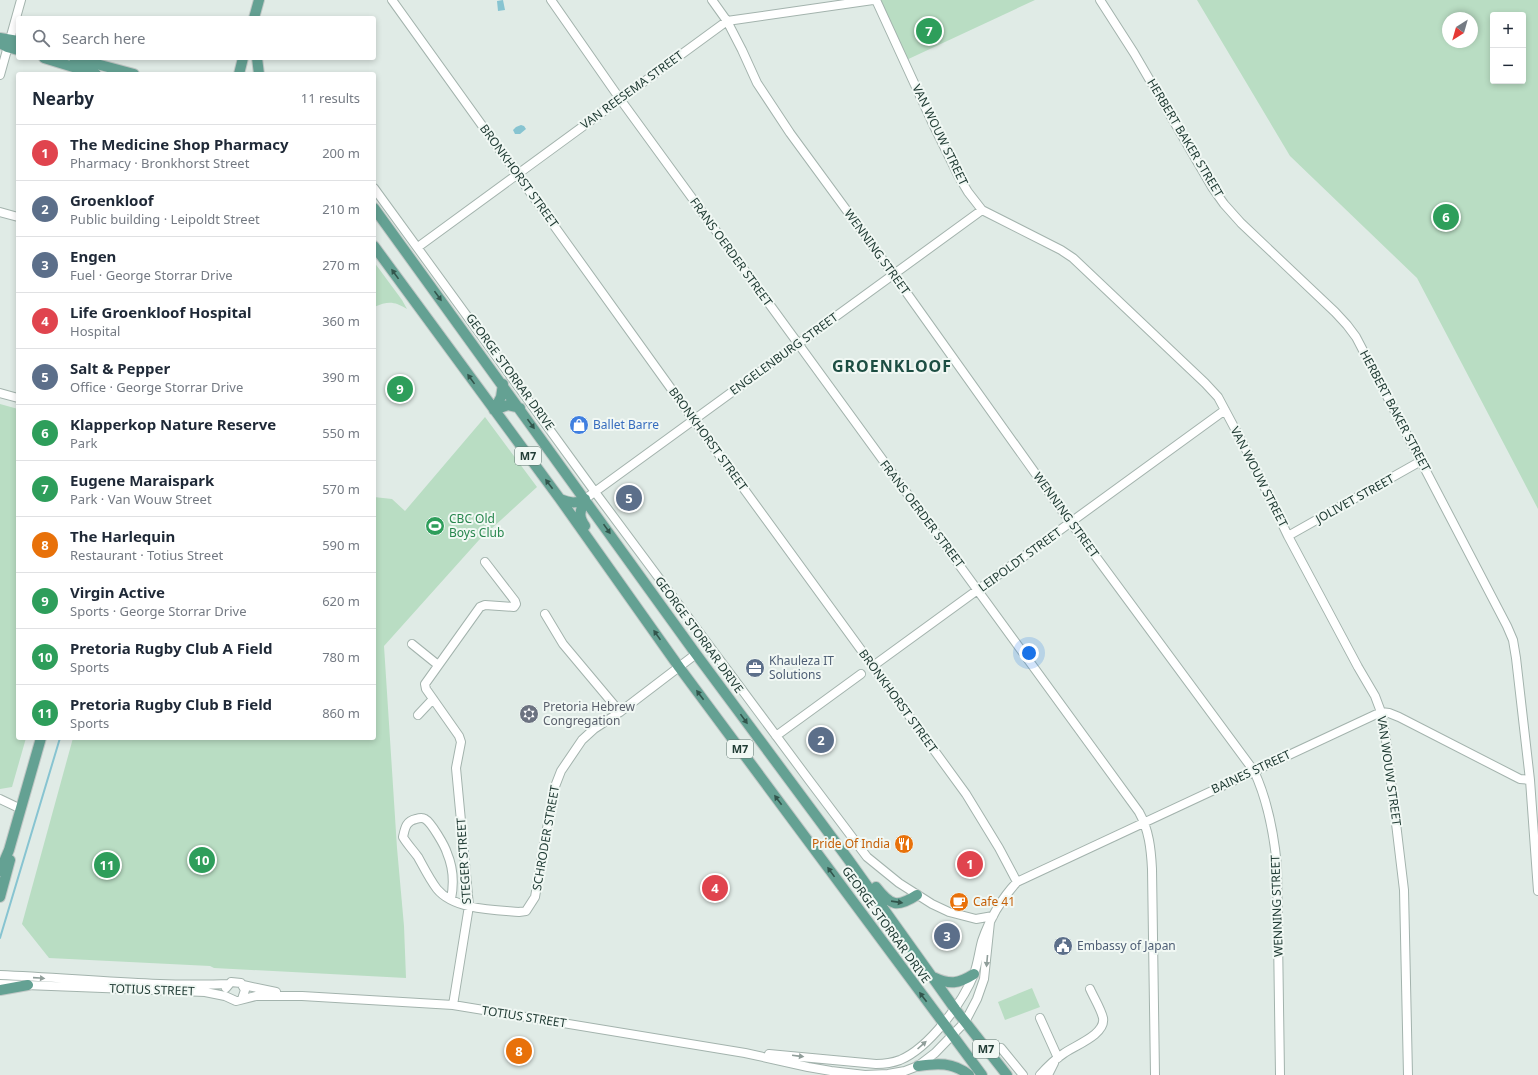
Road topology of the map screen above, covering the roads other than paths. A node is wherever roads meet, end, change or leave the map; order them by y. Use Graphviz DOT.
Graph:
graph roads {
  1 [pos="21,0"];
  2 [pos="259,0"];
  3 [pos="392,0"];
  4 [pos="551,0"];
  5 [pos="712,0"];
  6 [pos="873,0"];
  7 [pos="876,0"];
  8 [pos="1100,0"];
  9 [pos="255,16"];
  10 [pos="727,21"];
  11 [pos="7,42"];
  12 [pos="16,49"];
  13 [pos="50,60"];
  14 [pos="82,60"];
  15 [pos="242,60"];
  16 [pos="257,60"];
  17 [pos="90,72"];
  18 [pos="126,72"];
  19 [pos="240,72"];
  20 [pos="259,72"];
  21 [pos="0,75"];
  22 [pos="620,99"];
  23 [pos="518,174"];
  24 [pos="376,191"];
  25 [pos="982,210"];
  26 [pos="376,211"];
  27 [pos="0,212"];
  28 [pos="16,216"];
  29 [pos="418,247"];
  30 [pos="376,249"];
  31 [pos="894,275"];
  32 [pos="798,344"];
  33 [pos="503,384"];
  34 [pos="0,393"];
  35 [pos="16,397"];
  36 [pos="520,408"];
  37 [pos="494,410"];
  38 [pos="1225,410"];
  39 [pos="695,419"];
  40 [pos="1421,461"];
  41 [pos="595,492"];
  42 [pos="585,498"];
  43 [pos="560,499"];
  44 [pos="1071,522"];
  45 [pos="1288,536"];
  46 [pos="485,562"];
  47 [pos="616,578"];
  48 [pos="979,590"];
  49 [pos="545,614"];
  50 [pos="412,644"];
  51 [pos="696,654"];
  52 [pos="438,665"];
  53 [pos="873,666"];
  54 [pos="679,667"];
  55 [pos="861,674"];
  56 [pos="434,699"];
  57 [pos="620,712"];
  58 [pos="1381,712"];
  59 [pos="418,715"];
  60 [pos="776,736"];
  61 [pos="40,740"];
  62 [pos="1254,771"];
  63 [pos="1530,780"];
  64 [pos="0,799"];
  65 [pos="21,809"];
  66 [pos="1144,822"];
  67 [pos="10,850"];
  68 [pos="848,859"];
  69 [pos="0,871"];
  70 [pos="1018,882"];
  71 [pos="1538,891"];
  72 [pos="917,895"];
  73 [pos="0,897"];
  74 [pos="451,899"];
  75 [pos="469,906"];
  76 [pos="991,919"];
  77 [pos="974,974"];
  78 [pos="0,975"];
  79 [pos="933,978"];
  80 [pos="0,984"];
  81 [pos="229,984"];
  82 [pos="28,985"];
  83 [pos="243,985"];
  84 [pos="1090,989"];
  85 [pos="0,990"];
  86 [pos="302,996"];
  87 [pos="228,998"];
  88 [pos="242,999"];
  89 [pos="453,1005"];
  90 [pos="955,1009"];
  91 [pos="1040,1018"];
  92 [pos="965,1022"];
  93 [pos="943,1024"];
  94 [pos="952,1036"];
  95 [pos="1001,1048"];
  96 [pos="745,1052"];
  97 [pos="1056,1060"];
  98 [pos="857,1063"];
  99 [pos="876,1064"];
  100 [pos="918,1066"];
  101 [pos="890,1074"];
  102 [pos="865,1075"];
  103 [pos="969,1075"];
  104 [pos="982,1075"];
  105 [pos="1007,1075"];
  106 [pos="1023,1075"];
  107 [pos="1040,1075"];
  108 [pos="1048,1075"];
  109 [pos="1155,1075"];
  110 [pos="1280,1075"];
  111 [pos="1408,1075"];
  1 -- 11 [label="street"];
  2 -- 9 [label="main road"];
  3 -- 23 [label="street, BRONKHORST STREET"];
  4 -- 22 [label="street, FRANS OERDER STREET"];
  5 -- 10 [label="street, WENNING STREET"];
  6 -- 10 [label="street, VAN REESEMA STREET"];
  7 -- 25 [label="street, VAN WOUW STREET"];
  8 -- 40 [label="street, HERBERT BAKER STREET"];
  10 -- 22 [label="street, VAN REESEMA STREET"];
  10 -- 31 [label="street, WENNING STREET"];
  11 -- 12 [label="main road"];
  11 -- 21 [label="street"];
  13 -- 17 [label="main road"];
  14 -- 18 [label="main road"];
  15 -- 19 [label="main road"];
  16 -- 20 [label="main road"];
  22 -- 23 [label="street, VAN REESEMA STREET"];
  22 -- 32 [label="street, FRANS OERDER STREET"];
  23 -- 29 [label="street, VAN REESEMA STREET"];
  23 -- 39 [label="street, BRONKHORST STREET"];
  24 -- 29 [label="street, GEORGE STORRAR DRIVE"];
  25 -- 31 [label="street, ENGELENBURG STREET"];
  25 -- 38 [label="street, VAN WOUW STREET"];
  26 -- 33 [label="main road, GEORGE STORRAR DRIVE / M7, one-way"];
  27 -- 28 [label="street"];
  29 -- 41 [label="street, GEORGE STORRAR DRIVE"];
  37 -- 30 [label="main road, GEORGE STORRAR DRIVE / M7, one-way"];
  31 -- 32 [label="street, ENGELENBURG STREET"];
  31 -- 44 [label="street, WENNING STREET"];
  32 -- 39 [label="street, ENGELENBURG STREET"];
  32 -- 48 [label="street, FRANS OERDER STREET"];
  33 -- 36 [label="main road, GEORGE STORRAR DRIVE / M7"];
  33 -- 37 [label="main road"];
  34 -- 35 [label="street"];
  36 -- 37 [label="main road"];
  36 -- 42 [label="main road, GEORGE STORRAR DRIVE / M7, one-way"];
  43 -- 37 [label="main road, GEORGE STORRAR DRIVE / M7, one-way"];
  38 -- 44 [label="street, LEIPOLDT STREET"];
  38 -- 45 [label="street, VAN WOUW STREET"];
  39 -- 41 [label="street, ENGELENBURG STREET"];
  39 -- 53 [label="street, BRONKHORST STREET"];
  40 -- 45 [label="street, JOLIVET STREET"];
  40 -- 63 [label="street, HERBERT BAKER STREET"];
  41 -- 42 [label="street, ENGELENBURG STREET"];
  41 -- 60 [label="street, GEORGE STORRAR DRIVE"];
  42 -- 43 [label="main road"];
  42 -- 47 [label="main road"];
  42 -- 51 [label="main road, GEORGE STORRAR DRIVE / M7, one-way"];
  43 -- 47 [label="main road, GEORGE STORRAR DRIVE / M7"];
  44 -- 48 [label="street, LEIPOLDT STREET"];
  44 -- 62 [label="street, WENNING STREET"];
  45 -- 58 [label="street, VAN WOUW STREET"];
  46 -- 52 [label="street"];
  54 -- 47 [label="main road, GEORGE STORRAR DRIVE / M7, one-way"];
  48 -- 53 [label="street, LEIPOLDT STREET"];
  48 -- 66 [label="street, FRANS OERDER STREET"];
  49 -- 57 [label="street"];
  50 -- 52 [label="street"];
  51 -- 54 [label="street, SCHRODER STREET"];
  51 -- 68 [label="main road, GEORGE STORRAR DRIVE / M7, one-way"];
  52 -- 56 [label="street, STEGER STREET"];
  53 -- 70 [label="street, BRONKHORST STREET"];
  54 -- 57 [label="street, SCHRODER STREET"];
  93 -- 54 [label="main road, GEORGE STORRAR DRIVE / M7, one-way"];
  55 -- 60 [label="street"];
  56 -- 59 [label="street"];
  56 -- 75 [label="street, STEGER STREET"];
  57 -- 75 [label="street, SCHRODER STREET"];
  58 -- 62 [label="street, BAINES STREET"];
  58 -- 63 [label="street"];
  58 -- 111 [label="street, VAN WOUW STREET"];
  60 -- 72 [label="street, GEORGE STORRAR DRIVE"];
  61 -- 65 [label="main road"];
  62 -- 66 [label="street, BAINES STREET"];
  62 -- 110 [label="street, WENNING STREET"];
  63 -- 71 [label="street, HERBERT BAKER STREET"];
  64 -- 65 [label="street"];
  65 -- 67 [label="main road"];
  66 -- 70 [label="street, BAINES STREET"];
  66 -- 109 [label="street, FRANS OERDER STREET"];
  67 -- 69 [label="main road"];
  67 -- 73 [label="main road"];
  68 -- 72 [label="main road, one-way"];
  68 -- 79 [label="main road, GEORGE STORRAR DRIVE / M7"];
  70 -- 76 [label="street, BAINES STREET"];
  72 -- 76 [label="street, GEORGE STORRAR DRIVE"];
  74 -- 74 [label="street, SCHRODER STREET"];
  74 -- 75 [label="street, SCHRODER STREET"];
  75 -- 89 [label="street, STEGER STREET"];
  76 -- 77 [label="street, BAINES STREET"];
  76 -- 92 [label="street, BAINES STREET, one-way"];
  77 -- 79 [label="main road"];
  77 -- 90 [label="street, BAINES STREET"];
  78 -- 81 [label="street, TOTIUS STREET, one-way"];
  79 -- 90 [label="main road, GEORGE STORRAR DRIVE / M7"];
  80 -- 82 [label="street, TOTIUS STREET"];
  81 -- 83 [label="street"];
  81 -- 87 [label="street"];
  82 -- 85 [label="main road"];
  82 -- 87 [label="street, TOTIUS STREET"];
  83 -- 86 [label="street, TOTIUS STREET"];
  83 -- 88 [label="street"];
  84 -- 97 [label="street"];
  86 -- 88 [label="street, TOTIUS STREET"];
  86 -- 89 [label="street, TOTIUS STREET"];
  87 -- 88 [label="street, TOTIUS STREET"];
  89 -- 96 [label="street, TOTIUS STREET"];
  90 -- 92 [label="main road, GEORGE STORRAR DRIVE / M7"];
  90 -- 93 [label="street, BAINES STREET"];
  91 -- 97 [label="street"];
  92 -- 94 [label="street, BAINES STREET"];
  92 -- 105 [label="main road, GEORGE STORRAR DRIVE / M7"];
  93 -- 94 [label="main road, GEORGE STORRAR DRIVE / M7"];
  99 -- 93 [label="street, TOTIUS STREET, one-way"];
  94 -- 100 [label="street, TOTIUS STREET"];
  94 -- 104 [label="main road, GEORGE STORRAR DRIVE / M7"];
  95 -- 106 [label="street"];
  96 -- 98 [label="street, TOTIUS STREET, one-way"];
  96 -- 102 [label="street, TOTIUS STREET"];
  97 -- 107 [label="street"];
  97 -- 108 [label="street"];
  98 -- 99 [label="street, TOTIUS STREET"];
  98 -- 102 [label="street"];
  99 -- 102 [label="street"];
  100 -- 101 [label="street, TOTIUS STREET"];
  100 -- 103 [label="main road"];
  101 -- 102 [label="street, TOTIUS STREET"];
}
